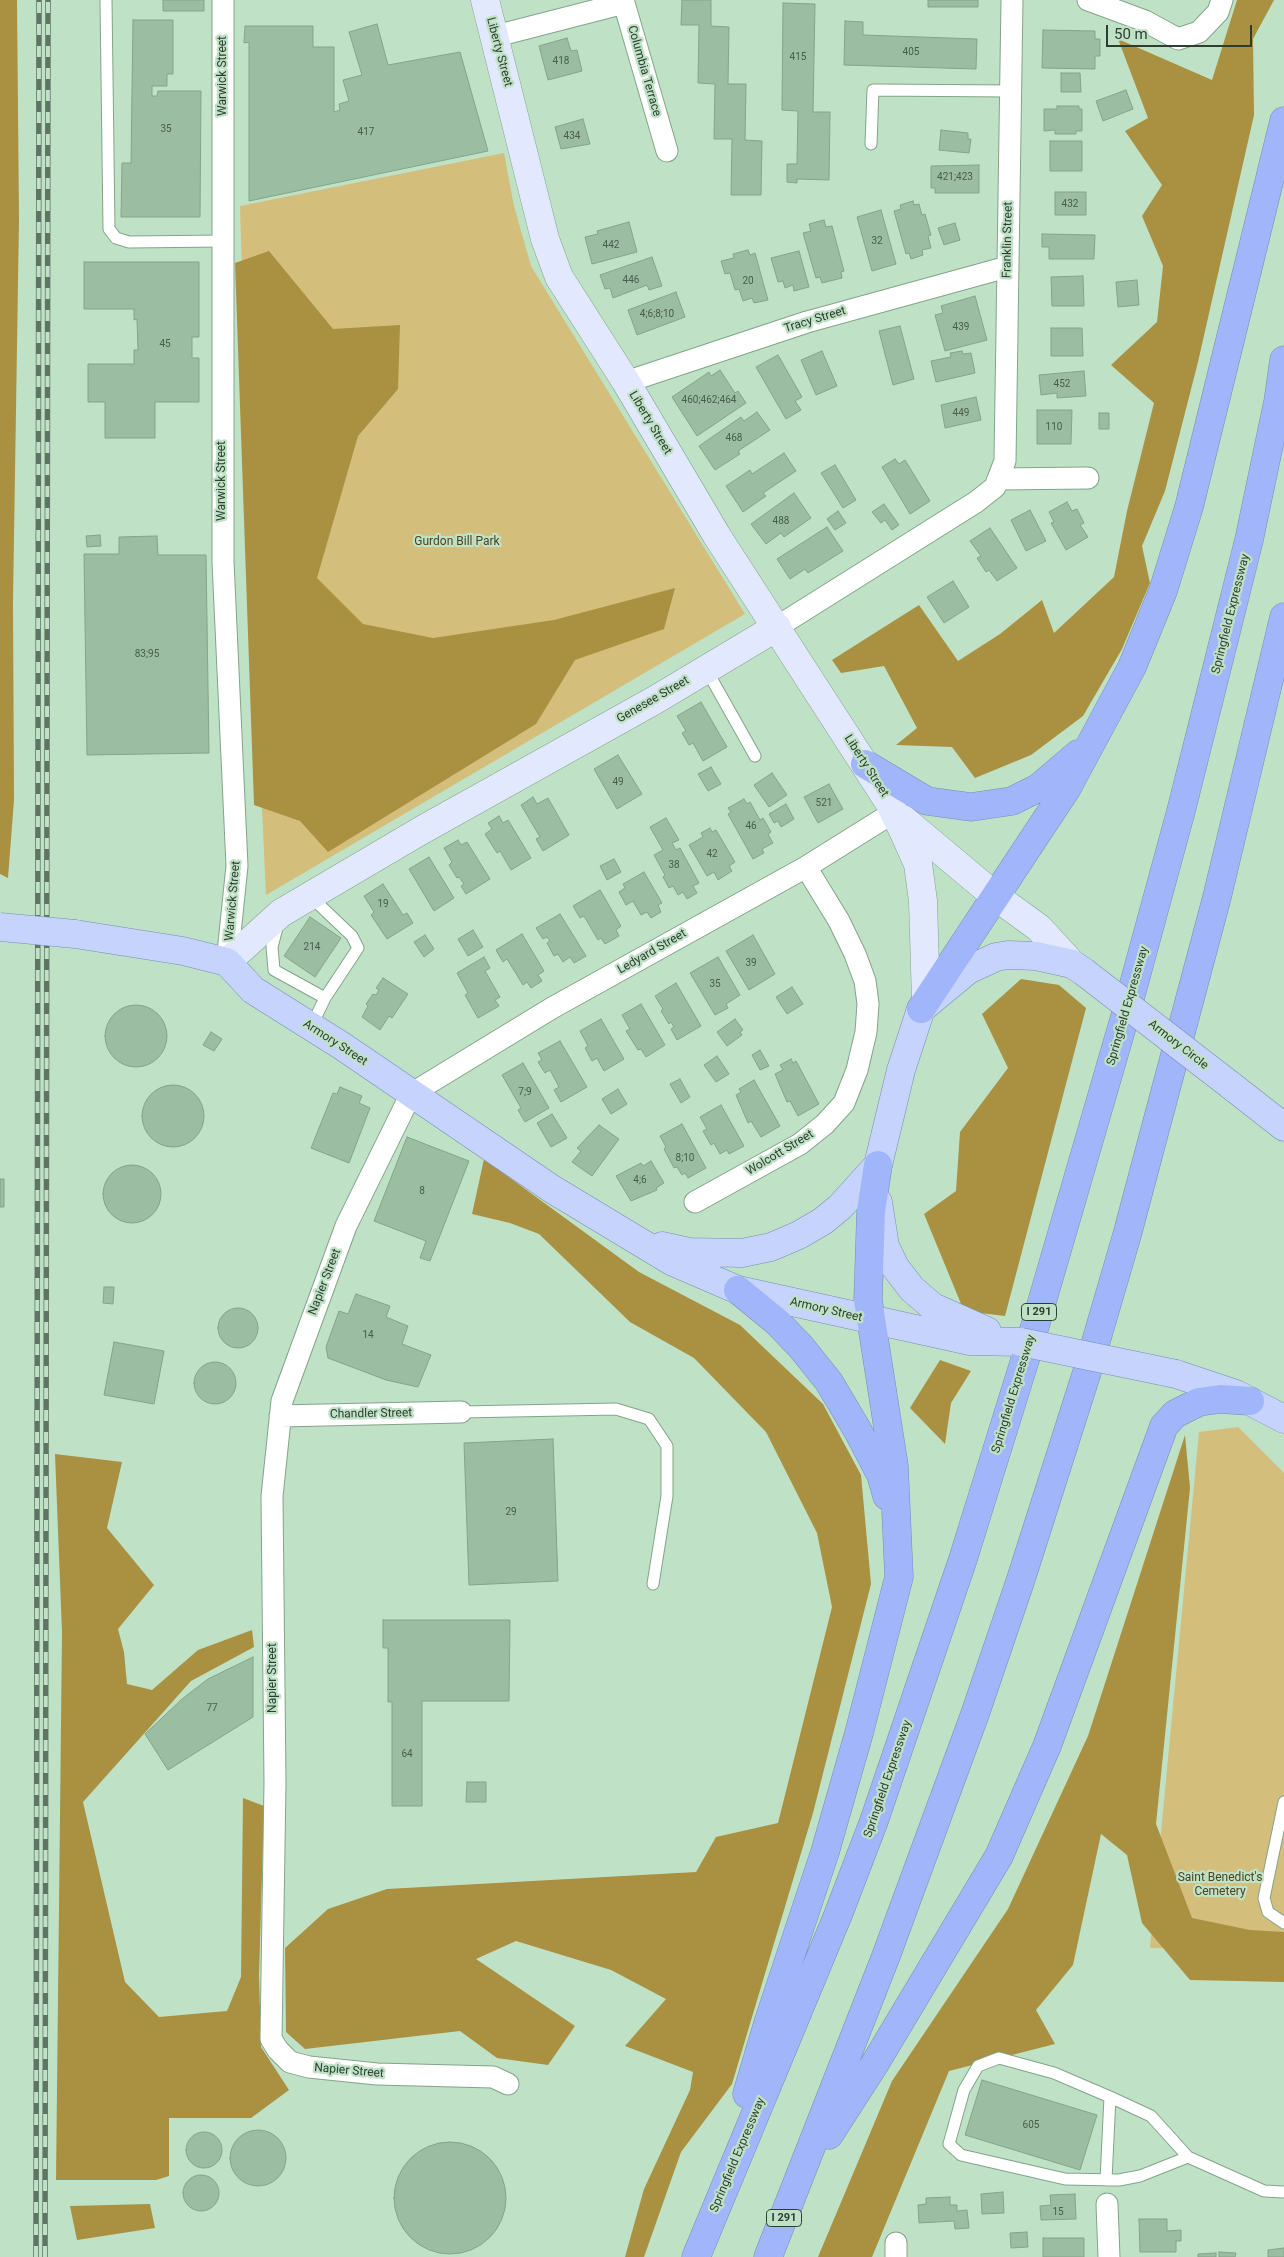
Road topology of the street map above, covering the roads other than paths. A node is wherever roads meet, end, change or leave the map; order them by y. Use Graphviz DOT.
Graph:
graph roads {
  1 [pos="106,0"];
  2 [pos="223,0"];
  3 [pos="485,0"];
  4 [pos="1012,0"];
  5 [pos="1088,0"];
  6 [pos="1222,0"];
  7 [pos="624,1"];
  8 [pos="496,36"];
  9 [pos="1011,92"];
  10 [pos="1284,121"];
  11 [pos="871,144"];
  12 [pos="667,151"];
  13 [pos="224,241"];
  14 [pos="1007,267"];
  15 [pos="1284,360"];
  16 [pos="626,382"];
  17 [pos="1088,478"];
  18 [pos="998,479"];
  19 [pos="1284,617"];
  20 [pos="777,627"];
  21 [pos="706,669"];
  22 [pos="1095,738"];
  23 [pos="755,756"];
  24 [pos="865,764"];
  25 [pos="894,812"];
  26 [pos="806,867"];
  27 [pos="310,896"];
  28 [pos="995,896"];
  29 [pos="280,913"];
  30 [pos="0,927"];
  31 [pos="227,962"];
  32 [pos="1078,968"];
  33 [pos="325,998"];
  34 [pos="924,1005"];
  35 [pos="311,1027"];
  36 [pos="411,1094"];
  37 [pos="1284,1127"];
  38 [pos="877,1172"];
  39 [pos="695,1202"];
  40 [pos="642,1241"];
  41 [pos="738,1290"];
  42 [pos="870,1320"];
  43 [pos="980,1335"];
  44 [pos="1250,1401"];
  45 [pos="461,1412"];
  46 [pos="280,1416"];
  47 [pos="1284,1419"];
  48 [pos="897,1528"];
  49 [pos="654,1584"];
  50 [pos="1284,1802"];
  51 [pos="1284,1923"];
  52 [pos="508,2084"];
  53 [pos="1110,2097"];
  54 [pos="1188,2157"];
  55 [pos="799,2180"];
  56 [pos="1106,2180"];
  57 [pos="1284,2192"];
  58 [pos="1107,2204"];
  59 [pos="700,2247"];
  60 [pos="768,2257"];
  61 [pos="1109,2257"];
  1 -- 13 [label="lane"];
  2 -- 13 [label="street, Warwick Street"];
  3 -- 8 [label="main road, Liberty Street"];
  4 -- 9 [label="street, Franklin Street"];
  5 -- 6 [label="street"];
  7 -- 8 [label="street, Columbia Terrace"];
  7 -- 12 [label="street, Columbia Terrace"];
  8 -- 16 [label="main road, Liberty Street"];
  9 -- 11 [label="lane"];
  9 -- 14 [label="street, Franklin Street"];
  10 -- 22 [label="highway"];
  13 -- 31 [label="street, Warwick Street"];
  14 -- 16 [label="street, Tracy Street"];
  14 -- 18 [label="street, Franklin Street"];
  15 -- 59 [label="highway, Springfield Expressway / I 291"];
  16 -- 20 [label="main road, Liberty Street"];
  17 -- 18 [label="street"];
  18 -- 20 [label="street, Genesee Street"];
  19 -- 55 [label="highway, I 291"];
  20 -- 21 [label="main road, Genesee Street"];
  20 -- 24 [label="main road, Liberty Street"];
  21 -- 23 [label="lane"];
  21 -- 27 [label="main road, Genesee Street"];
  22 -- 24 [label="highway"];
  22 -- 28 [label="highway"];
  24 -- 25 [label="main road, Liberty Street"];
  25 -- 26 [label="street, Ledyard Street"];
  25 -- 28 [label="main road, Liberty Street"];
  25 -- 34 [label="main road, Liberty Street"];
  26 -- 36 [label="street, Ledyard Street"];
  26 -- 39 [label="street, Wolcott Street"];
  27 -- 29 [label="main road, Genesee Street"];
  27 -- 33 [label="lane"];
  28 -- 32 [label="main road, Liberty Street"];
  28 -- 34 [label="highway"];
  29 -- 31 [label="main road, Genesee Street"];
  29 -- 33 [label="lane"];
  30 -- 31 [label="main road, bridge"];
  31 -- 35 [label="main road, Armory Street"];
  32 -- 34 [label="main road, Armory Circle"];
  32 -- 37 [label="main road, Armory Circle, bridge"];
  33 -- 35 [label="lane"];
  34 -- 38 [label="main road"];
  35 -- 36 [label="main road, Armory Street"];
  36 -- 40 [label="main road, Armory Street"];
  36 -- 46 [label="street, Napier Street"];
  38 -- 40 [label="main road, Armory Street"];
  38 -- 42 [label="highway"];
  38 -- 43 [label="main road"];
  40 -- 41 [label="main road, Armory Street"];
  41 -- 42 [label="main road, Armory Street"];
  41 -- 48 [label="highway"];
  42 -- 43 [label="main road, Armory Street"];
  42 -- 48 [label="highway"];
  43 -- 44 [label="main road, Armory Street, bridge"];
  44 -- 47 [label="main road"];
  44 -- 55 [label="highway"];
  45 -- 46 [label="street, Chandler Street"];
  45 -- 49 [label="lane"];
  46 -- 52 [label="street, Napier Street"];
  48 -- 59 [label="highway"];
  50 -- 51 [label="lane"];
  53 -- 54 [label="lane"];
  53 -- 56 [label="lane"];
  53 -- 56 [label="lane"];
  54 -- 56 [label="lane"];
  54 -- 57 [label="lane"];
  55 -- 60 [label="highway, I 291"];
  58 -- 61 [label="street"];
}
